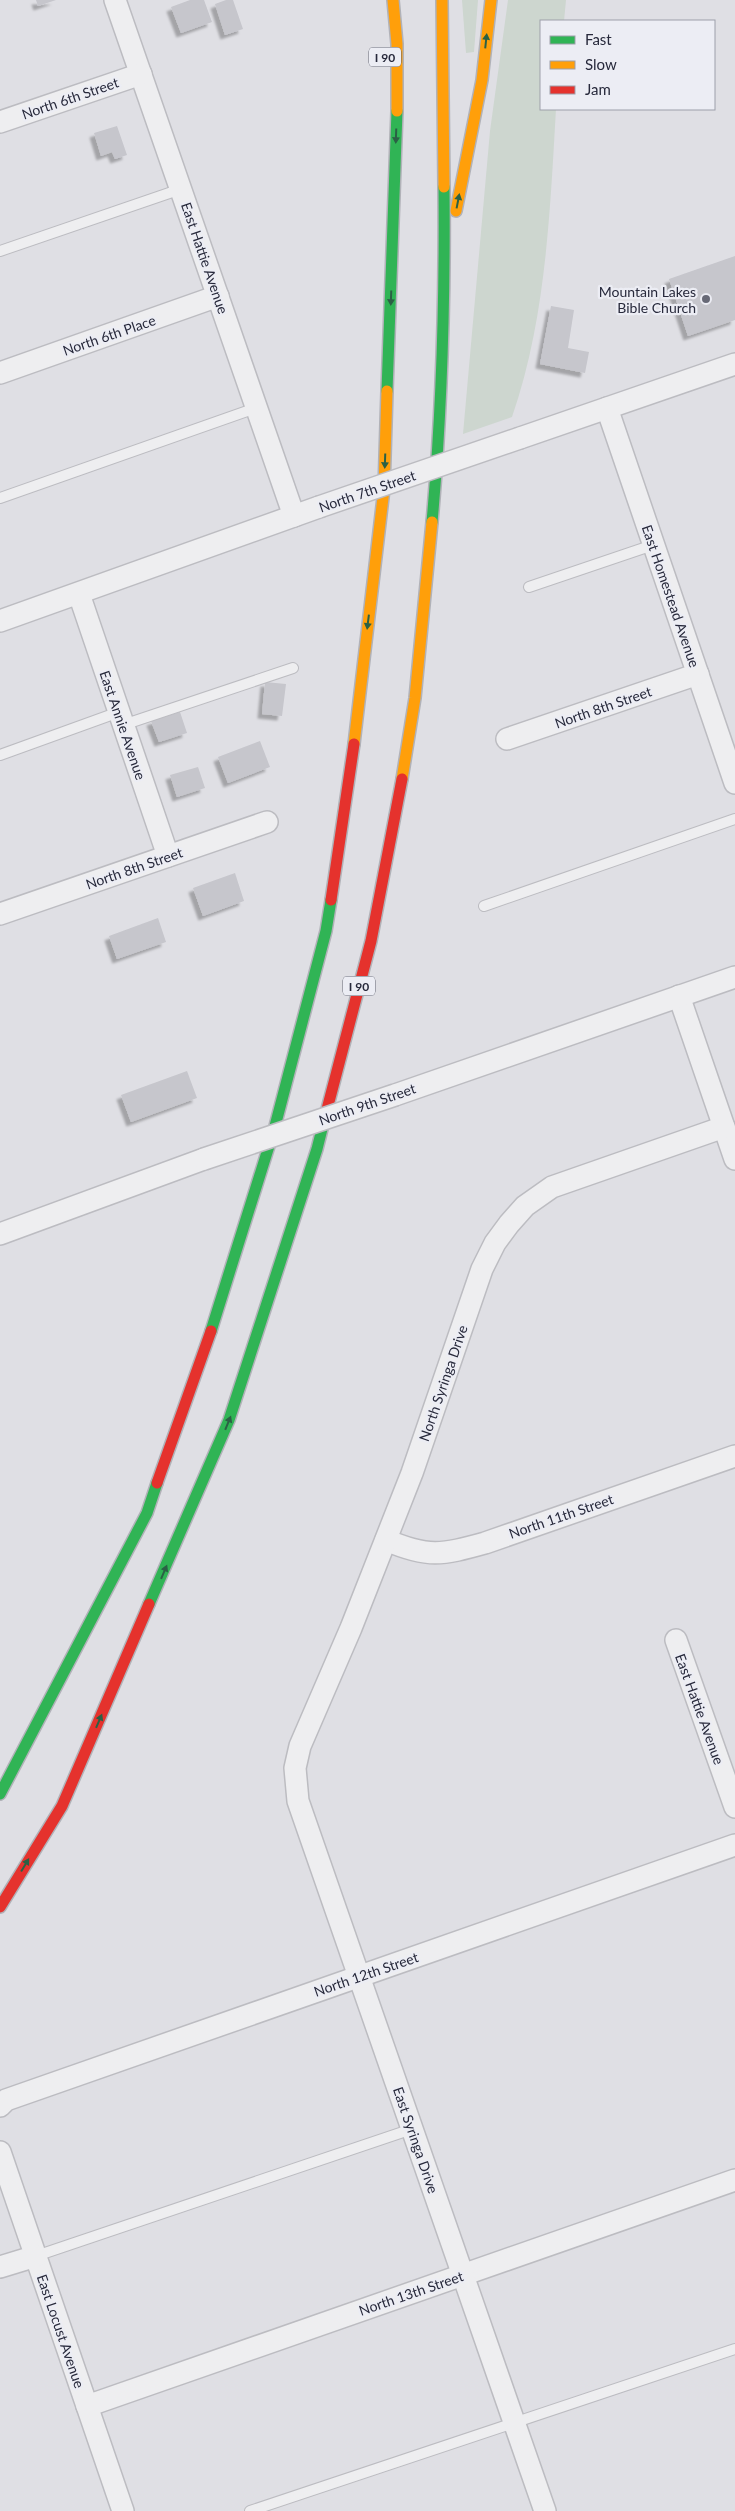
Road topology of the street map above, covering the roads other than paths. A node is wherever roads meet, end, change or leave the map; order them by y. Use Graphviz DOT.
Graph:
graph roads {
  1 [pos="115,0"];
  2 [pos="393,0"];
  3 [pos="442,0"];
  4 [pos="491,0"];
  5 [pos="385,56"];
  6 [pos="141,74"];
  7 [pos="397,114"];
  8 [pos="0,122"];
  9 [pos="181,190"];
  10 [pos="0,251"];
  11 [pos="445,266"];
  12 [pos="218,296"];
  13 [pos="735,364"];
  14 [pos="0,373"];
  15 [pos="256,408"];
  16 [pos="607,408"];
  17 [pos="0,498"];
  18 [pos="294,516"];
  19 [pos="654,545"];
  20 [pos="529,587"];
  21 [pos="79,594"];
  22 [pos="0,620"];
  23 [pos="293,668"];
  24 [pos="698,674"];
  25 [pos="121,718"];
  26 [pos="507,739"];
  27 [pos="0,755"];
  28 [pos="735,783"];
  29 [pos="735,819"];
  30 [pos="267,822"];
  31 [pos="168,856"];
  32 [pos="484,906"];
  33 [pos="0,914"];
  34 [pos="735,977"];
  35 [pos="679,996"];
  36 [pos="724,1127"];
  37 [pos="735,1159"];
  38 [pos="0,1234"];
  39 [pos="735,1456"];
  40 [pos="386,1540"];
  41 [pos="676,1640"];
  42 [pos="295,1768"];
  43 [pos="0,1794"];
  44 [pos="735,1807"];
  45 [pos="735,1845"];
  46 [pos="0,1907"];
  47 [pos="358,1976"];
  48 [pos="0,2106"];
  49 [pos="412,2129"];
  50 [pos="0,2152"];
  51 [pos="735,2180"];
  52 [pos="36,2256"];
  53 [pos="0,2267"];
  54 [pos="463,2275"];
  55 [pos="735,2348"];
  56 [pos="87,2406"];
  57 [pos="514,2423"];
  58 [pos="123,2511"];
  59 [pos="250,2511"];
  60 [pos="545,2511"];
  1 -- 6 [label="street, East Hattie Avenue"];
  2 -- 7 [label="highway, I 90"];
  3 -- 11 [label="highway, I 90"];
  11 -- 4 [label="highway, one-way"];
  5 -- 7 [label="highway, I 90"];
  6 -- 8 [label="street, North 6th Street"];
  6 -- 9 [label="street, East Hattie Avenue"];
  7 -- 43 [label="highway, I 90, one-way"];
  9 -- 10 [label="lane"];
  9 -- 12 [label="street, East Hattie Avenue"];
  46 -- 11 [label="highway, I 90, one-way"];
  12 -- 14 [label="street, North 6th Place"];
  12 -- 15 [label="street, East Hattie Avenue"];
  13 -- 16 [label="street, North 7th Street"];
  15 -- 17 [label="lane"];
  15 -- 18 [label="street, East Hattie Avenue"];
  16 -- 18 [label="street, North 7th Street, bridge"];
  16 -- 19 [label="street, East Homestead Avenue"];
  18 -- 21 [label="street, North 7th Street"];
  19 -- 20 [label="lane"];
  19 -- 24 [label="street, East Homestead Avenue"];
  21 -- 22 [label="street, North 7th Street"];
  21 -- 25 [label="street, East Annie Avenue"];
  23 -- 25 [label="lane"];
  24 -- 26 [label="street, North 8th Street"];
  24 -- 28 [label="street, East Homestead Avenue"];
  25 -- 27 [label="lane"];
  25 -- 31 [label="street, East Annie Avenue"];
  29 -- 32 [label="lane"];
  30 -- 31 [label="street, North 8th Street"];
  31 -- 33 [label="street, North 8th Street"];
  34 -- 35 [label="street, North 9th Street"];
  35 -- 36 [label="street"];
  35 -- 38 [label="street, North 9th Street, bridge"];
  36 -- 37 [label="street"];
  36 -- 40 [label="street, North Syringa Drive"];
  39 -- 40 [label="street, North 11th Street"];
  40 -- 42 [label="street, North Syringa Drive"];
  41 -- 44 [label="street, East Hattie Avenue"];
  42 -- 47 [label="street, East Syringa Drive"];
  45 -- 47 [label="street, North 12th Street"];
  47 -- 48 [label="street, North 12th Street"];
  47 -- 49 [label="street, East Syringa Drive"];
  49 -- 52 [label="lane"];
  49 -- 54 [label="street, East Syringa Drive"];
  50 -- 52 [label="street, East Locust Avenue"];
  51 -- 54 [label="street, North 13th Street"];
  52 -- 53 [label="street"];
  52 -- 56 [label="street, East Locust Avenue"];
  54 -- 56 [label="street, North 13th Street"];
  54 -- 57 [label="street, East Syringa Drive"];
  55 -- 57 [label="lane"];
  56 -- 58 [label="street, East Locust Avenue"];
  57 -- 59 [label="lane"];
  57 -- 60 [label="street, East Syringa Drive"];
}
